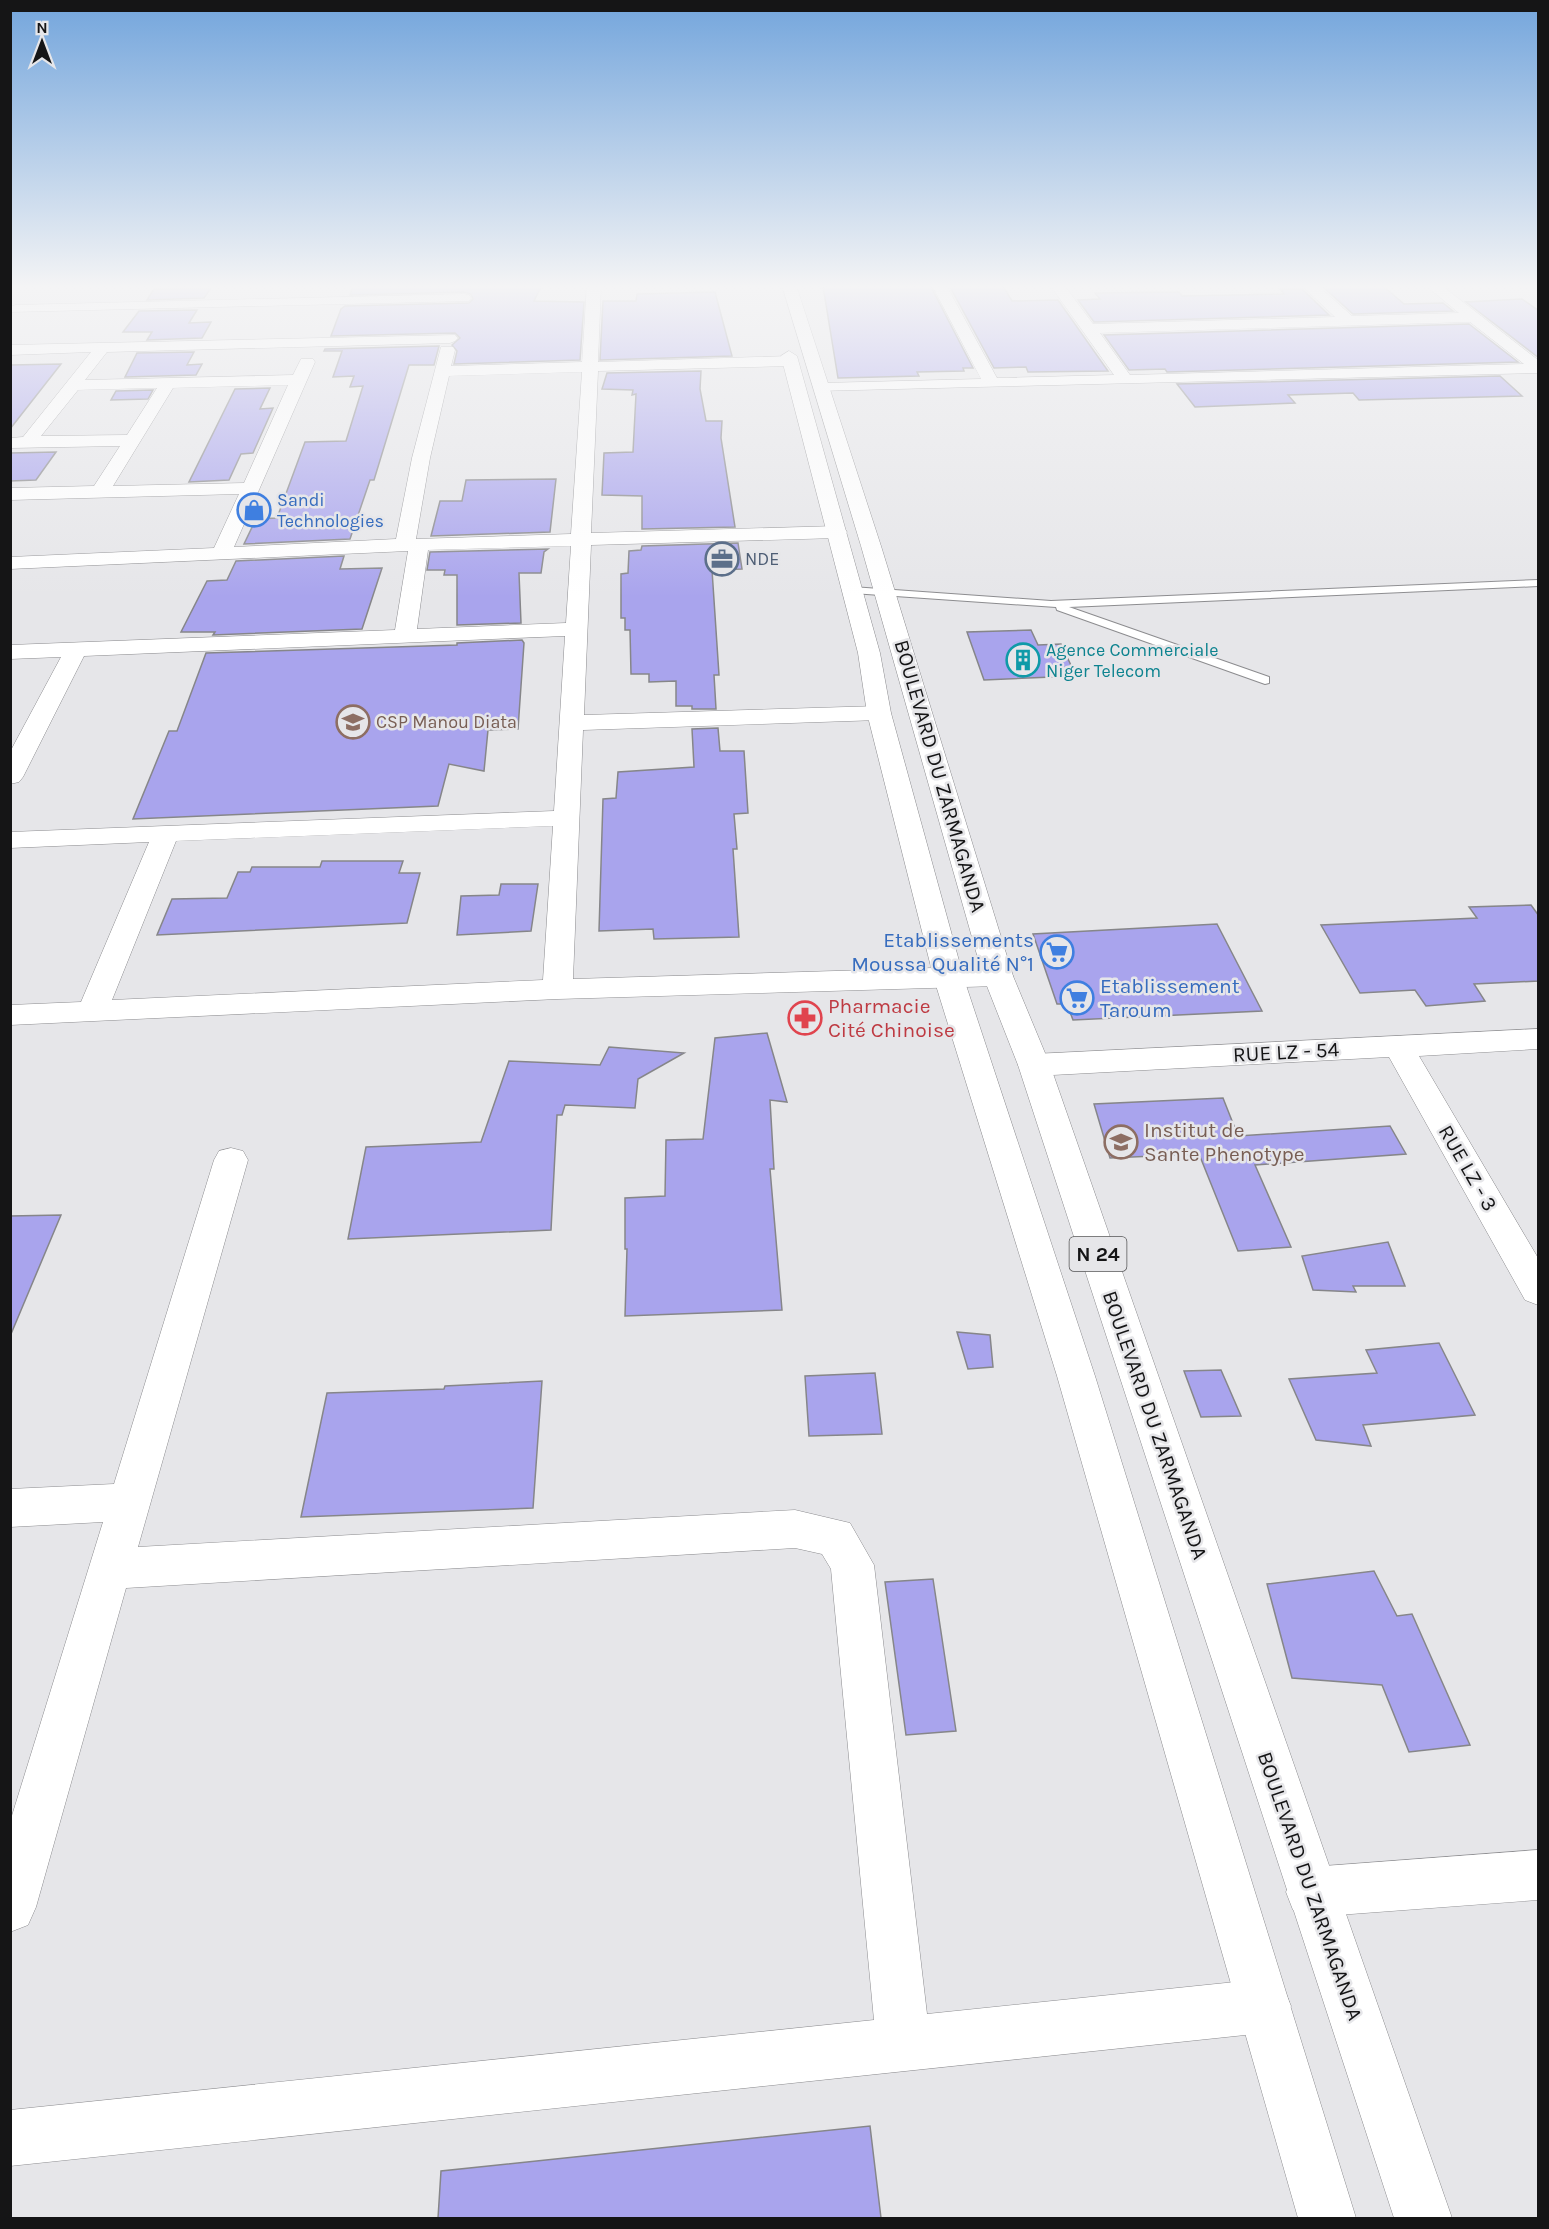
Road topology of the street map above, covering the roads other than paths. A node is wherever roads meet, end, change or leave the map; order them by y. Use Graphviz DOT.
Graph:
graph roads {
  1 [pos="71,389"];
  2 [pos="164,389"];
  3 [pos="294,389"];
  4 [pos="438,389"];
  5 [pos="589,389"];
  6 [pos="809,389"];
  7 [pos="815,389"];
  8 [pos="943,389"];
  9 [pos="818,402"];
  10 [pos="132,440"];
  11 [pos="19,443"];
  12 [pos="249,488"];
  13 [pos="100,491"];
  14 [pos="10,494"];
  15 [pos="837,532"];
  16 [pos="581,538"];
  17 [pos="412,545"];
  18 [pos="221,554"];
  19 [pos="10,563"];
  20 [pos="1539,583"];
  21 [pos="869,592"];
  22 [pos="1051,604"];
  23 [pos="576,629"];
  24 [pos="405,637"];
  25 [pos="76,650"];
  26 [pos="10,652"];
  27 [pos="1265,680"];
  28 [pos="879,713"];
  29 [pos="571,723"];
  30 [pos="10,777"];
  31 [pos="566,818"];
  32 [pos="166,834"];
  33 [pos="10,840"];
  34 [pos="998,976"];
  35 [pos="949,979"];
  36 [pos="558,989"];
  37 [pos="93,1011"];
  38 [pos="10,1015"];
  39 [pos="1539,1039"];
  40 [pos="1398,1046"];
  41 [pos="1034,1065"];
  42 [pos="231,1160"];
  43 [pos="1539,1290"];
  44 [pos="131,1502"];
  45 [pos="10,1508"];
  46 [pos="111,1569"];
  47 [pos="1539,1875"];
  48 [pos="1311,1892"];
  49 [pos="10,1907"];
  50 [pos="1264,2006"];
  51 [pos="903,2044"];
  52 [pos="10,2138"];
  53 [pos="1327,2218"];
  54 [pos="1423,2218"];
  1 -- 11 [label="street"];
  2 -- 10 [label="street"];
  3 -- 12 [label="street"];
  4 -- 17 [label="street"];
  5 -- 16 [label="street"];
  6 -- 9 [label="street, BOULEVARD DU ZARMAGANDA / N 24"];
  7 -- 9 [label="street, BOULEVARD DU ZARMAGANDA / N 24"];
  8 -- 9 [label="street"];
  9 -- 15 [label="street, BOULEVARD DU ZARMAGANDA / N 24"];
  9 -- 21 [label="street, BOULEVARD DU ZARMAGANDA / N 24"];
  10 -- 11 [label="street"];
  10 -- 13 [label="street"];
  12 -- 13 [label="street"];
  12 -- 18 [label="street"];
  13 -- 14 [label="street"];
  15 -- 16 [label="street"];
  15 -- 21 [label="street, BOULEVARD DU ZARMAGANDA / N 24"];
  16 -- 17 [label="street"];
  16 -- 23 [label="street"];
  17 -- 18 [label="street"];
  17 -- 24 [label="street"];
  18 -- 19 [label="street"];
  20 -- 22 [label="lane"];
  21 -- 22 [label="lane"];
  21 -- 28 [label="street, BOULEVARD DU ZARMAGANDA / N 24"];
  21 -- 34 [label="street, BOULEVARD DU ZARMAGANDA / N 24"];
  22 -- 27 [label="lane"];
  23 -- 24 [label="street"];
  23 -- 29 [label="street"];
  24 -- 25 [label="street"];
  25 -- 26 [label="street"];
  25 -- 30 [label="street"];
  28 -- 29 [label="street"];
  28 -- 35 [label="street, BOULEVARD DU ZARMAGANDA / N 24"];
  29 -- 31 [label="street"];
  31 -- 32 [label="street"];
  31 -- 36 [label="street"];
  32 -- 33 [label="street"];
  32 -- 37 [label="street"];
  34 -- 35 [label="street"];
  34 -- 41 [label="street, BOULEVARD DU ZARMAGANDA / N 24"];
  35 -- 36 [label="street"];
  35 -- 50 [label="street, BOULEVARD DU ZARMAGANDA / N 24"];
  36 -- 37 [label="street"];
  37 -- 38 [label="street"];
  39 -- 40 [label="street, RUE LZ - 54"];
  40 -- 41 [label="street, RUE LZ - 54"];
  40 -- 43 [label="street, RUE LZ - 3"];
  41 -- 48 [label="street, BOULEVARD DU ZARMAGANDA / N 24"];
  42 -- 44 [label="street"];
  44 -- 45 [label="street"];
  44 -- 46 [label="street"];
  46 -- 49 [label="street"];
  46 -- 51 [label="street"];
  47 -- 48 [label="street"];
  48 -- 54 [label="street, BOULEVARD DU ZARMAGANDA / N 24"];
  50 -- 51 [label="street"];
  50 -- 53 [label="street, BOULEVARD DU ZARMAGANDA / N 24"];
  51 -- 52 [label="street"];
}
